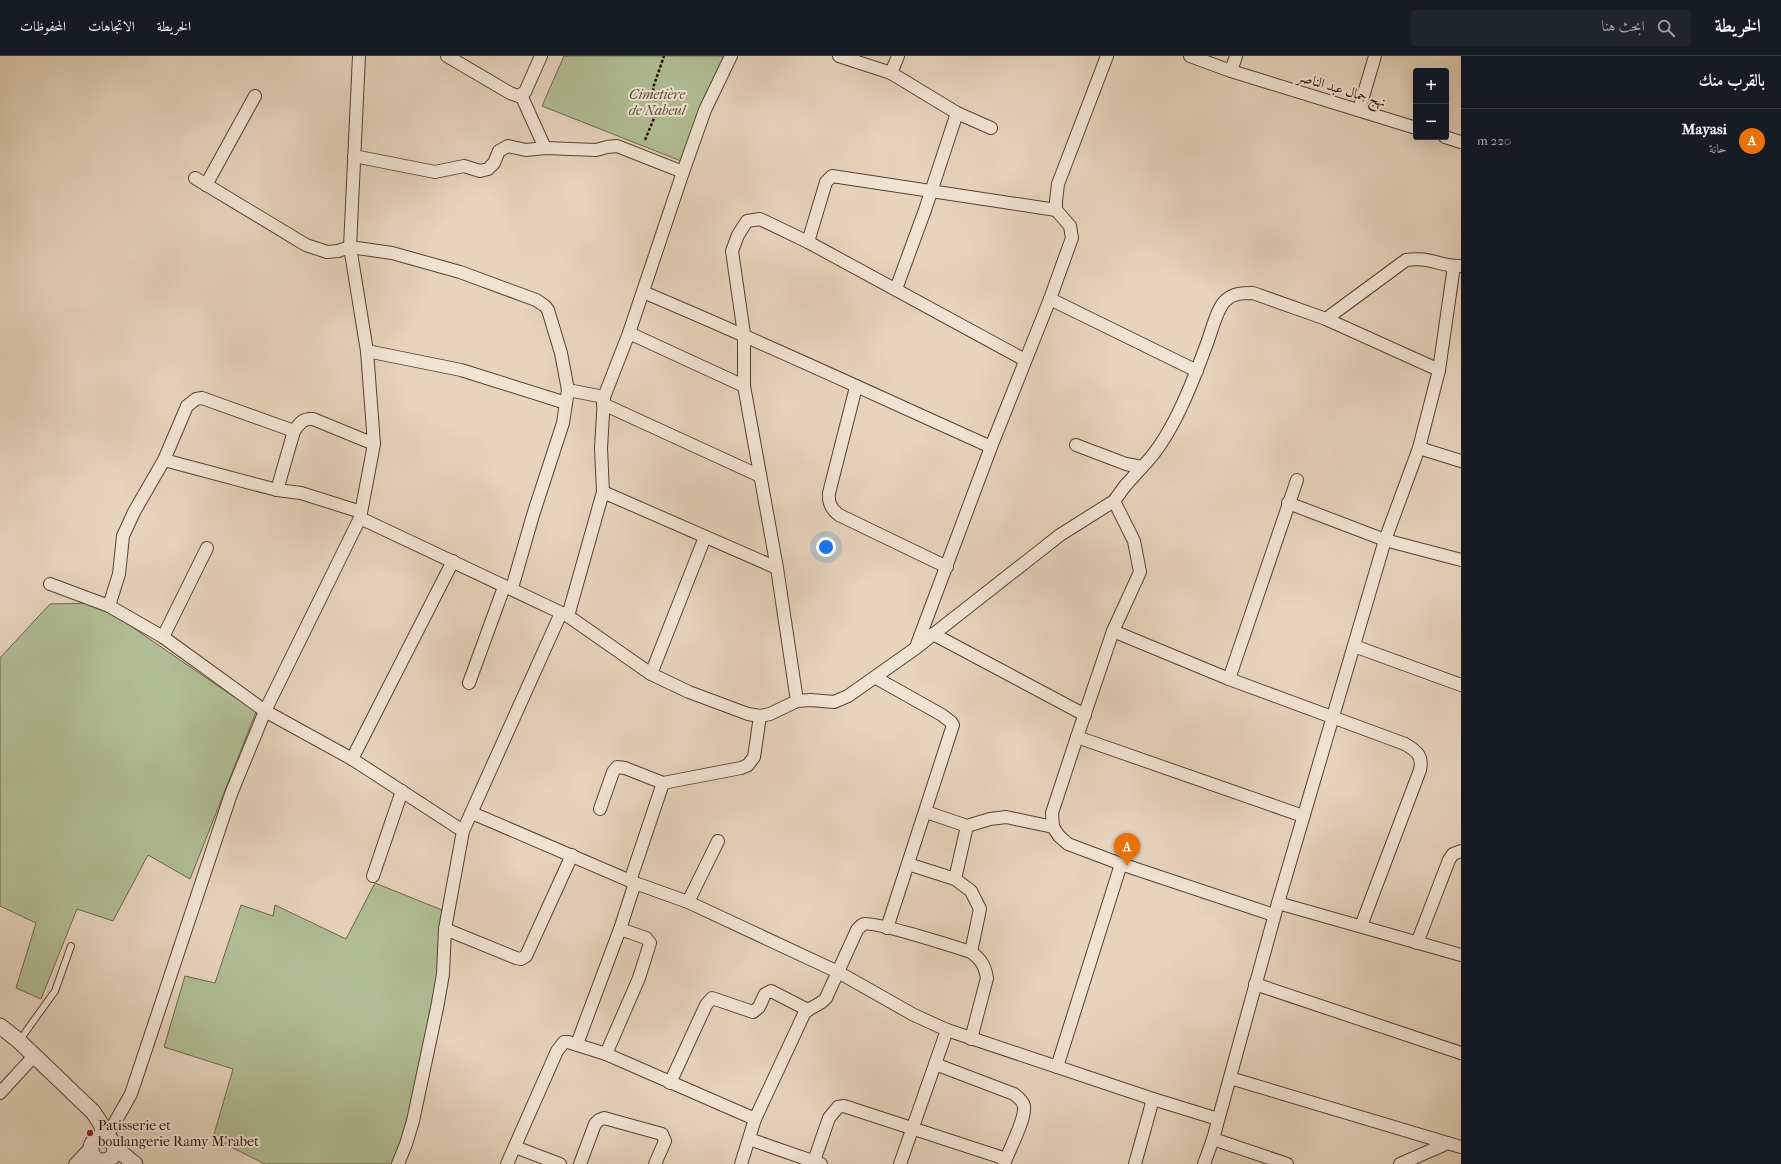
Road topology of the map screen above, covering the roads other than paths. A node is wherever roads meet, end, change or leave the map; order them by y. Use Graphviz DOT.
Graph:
graph roads {
  1 [pos="359,56"];
  2 [pos="447,56"];
  3 [pos="541,56"];
  4 [pos="731,56"];
  5 [pos="839,56"];
  6 [pos="898,56"];
  7 [pos="1107,56"];
  8 [pos="1190,56"];
  9 [pos="1236,56"];
  10 [pos="1375,56"];
  11 [pos="1231,71"];
  12 [pos="891,73"];
  13 [pos="522,95"];
  14 [pos="256,96"];
  15 [pos="1359,110"];
  16 [pos="957,113"];
  17 [pos="1413,127"];
  18 [pos="991,128"];
  19 [pos="1449,138"];
  20 [pos="1461,142"];
  21 [pos="545,148"];
  22 [pos="354,156"];
  23 [pos="683,172"];
  24 [pos="194,178"];
  25 [pos="206,186"];
  26 [pos="931,192"];
  27 [pos="1056,210"];
  28 [pos="808,242"];
  29 [pos="350,246"];
  30 [pos="1457,266"];
  31 [pos="896,289"];
  32 [pos="643,292"];
  33 [pos="1050,299"];
  34 [pos="1326,319"];
  35 [pos="629,333"];
  36 [pos="744,334"];
  37 [pos="367,351"];
  38 [pos="1024,360"];
  39 [pos="1439,370"];
  40 [pos="1197,371"];
  41 [pos="744,386"];
  42 [pos="856,387"];
  43 [pos="568,390"];
  44 [pos="603,400"];
  45 [pos="566,403"];
  46 [pos="294,431"];
  47 [pos="374,444"];
  48 [pos="1076,445"];
  49 [pos="991,447"];
  50 [pos="1419,448"];
  51 [pos="164,460"];
  52 [pos="1461,461"];
  53 [pos="1142,467"];
  54 [pos="760,476"];
  55 [pos="1297,480"];
  56 [pos="278,490"];
  57 [pos="603,492"];
  58 [pos="1114,501"];
  59 [pos="1288,503"];
  60 [pos="360,515"];
  61 [pos="705,537"];
  62 [pos="1385,540"];
  63 [pos="207,548"];
  64 [pos="1461,560"];
  65 [pos="453,561"];
  66 [pos="947,567"];
  67 [pos="776,568"];
  68 [pos="50,584"];
  69 [pos="508,588"];
  70 [pos="109,606"];
  71 [pos="565,614"];
  72 [pos="1113,631"];
  73 [pos="934,634"];
  74 [pos="163,637"];
  75 [pos="1354,646"];
  76 [pos="916,648"];
  77 [pos="651,674"];
  78 [pos="876,678"];
  79 [pos="1229,679"];
  80 [pos="469,683"];
  81 [pos="1461,685"];
  82 [pos="797,701"];
  83 [pos="265,711"];
  84 [pos="1085,715"];
  85 [pos="760,716"];
  86 [pos="1332,718"];
  87 [pos="1077,736"];
  88 [pos="352,759"];
  89 [pos="663,783"];
  90 [pos="402,791"];
  91 [pos="600,809"];
  92 [pos="926,812"];
  93 [pos="472,813"];
  94 [pos="1303,816"];
  95 [pos="967,826"];
  96 [pos="1053,827"];
  97 [pos="463,831"];
  98 [pos="718,841"];
  99 [pos="1461,851"];
  100 [pos="572,855"];
  101 [pos="908,864"];
  102 [pos="1121,864"];
  103 [pos="373,876"];
  104 [pos="955,879"];
  105 [pos="632,882"];
  106 [pos="688,902"];
  107 [pos="1278,903"];
  108 [pos="1274,915"];
  109 [pos="1361,926"];
  110 [pos="887,928"];
  111 [pos="445,929"];
  112 [pos="620,929"];
  113 [pos="1417,943"];
  114 [pos="71,946"];
  115 [pos="971,952"];
  116 [pos="1461,955"];
  117 [pos="838,972"];
  118 [pos="1256,984"];
  119 [pos="808,1010"];
  120 [pos="0,1026"];
  121 [pos="947,1030"];
  122 [pos="971,1039"];
  123 [pos="19,1041"];
  124 [pos="577,1044"];
  125 [pos="1461,1052"];
  126 [pos="606,1054"];
  127 [pos="34,1056"];
  128 [pos="936,1064"];
  129 [pos="1056,1067"];
  130 [pos="1230,1078"];
  131 [pos="670,1083"];
  132 [pos="0,1093"];
  133 [pos="1153,1099"];
  134 [pos="755,1119"];
  135 [pos="1218,1119"];
  136 [pos="914,1128"];
  137 [pos="749,1139"];
  138 [pos="1213,1139"];
  139 [pos="1448,1143"];
  140 [pos="514,1147"];
  141 [pos="1461,1147"];
  142 [pos="104,1150"];
  143 [pos="1005,1161"];
  144 [pos="818,1163"];
  145 [pos="75,1164"];
  146 [pos="135,1164"];
  147 [pos="398,1164"];
  148 [pos="507,1164"];
  149 [pos="560,1164"];
  150 [pos="580,1164"];
  151 [pos="655,1164"];
  152 [pos="741,1164"];
  153 [pos="900,1164"];
  154 [pos="1135,1164"];
  155 [pos="1204,1164"];
  156 [pos="1287,1164"];
  157 [pos="1400,1164"];
  1 -- 22 [label="street"];
  2 -- 13 [label="street"];
  3 -- 13 [label="street"];
  4 -- 23 [label="street"];
  5 -- 12 [label="street"];
  6 -- 12 [label="street"];
  7 -- 27 [label="street"];
  8 -- 11 [label="street, نهج جمال عبد الناصر"];
  9 -- 11 [label="street"];
  10 -- 15 [label="street"];
  11 -- 15 [label="street, نهج جمال عبد الناصر"];
  12 -- 16 [label="street"];
  13 -- 21 [label="street"];
  14 -- 25 [label="street"];
  15 -- 17 [label="street, نهج جمال عبد الناصر"];
  16 -- 18 [label="street"];
  16 -- 26 [label="street"];
  19 -- 20 [label="street"];
  21 -- 22 [label="street"];
  21 -- 23 [label="street"];
  22 -- 29 [label="street"];
  23 -- 32 [label="street"];
  24 -- 25 [label="street"];
  25 -- 29 [label="street"];
  26 -- 27 [label="street"];
  26 -- 28 [label="street"];
  26 -- 31 [label="street"];
  27 -- 33 [label="street"];
  28 -- 31 [label="street"];
  28 -- 36 [label="street"];
  29 -- 37 [label="street"];
  29 -- 43 [label="street"];
  30 -- 34 [label="street"];
  30 -- 39 [label="street"];
  31 -- 38 [label="street"];
  32 -- 35 [label="street"];
  32 -- 36 [label="street"];
  33 -- 38 [label="street"];
  33 -- 40 [label="street"];
  34 -- 39 [label="street"];
  34 -- 40 [label="street"];
  35 -- 41 [label="street"];
  35 -- 44 [label="street"];
  36 -- 41 [label="street"];
  36 -- 42 [label="street"];
  37 -- 45 [label="street"];
  37 -- 47 [label="street"];
  38 -- 49 [label="street"];
  39 -- 50 [label="street"];
  40 -- 53 [label="street"];
  41 -- 54 [label="street"];
  42 -- 49 [label="street"];
  42 -- 66 [label="street"];
  43 -- 44 [label="street"];
  43 -- 45 [label="street"];
  44 -- 54 [label="street"];
  44 -- 57 [label="street"];
  45 -- 69 [label="street"];
  46 -- 47 [label="street"];
  46 -- 51 [label="street"];
  46 -- 56 [label="street"];
  47 -- 60 [label="street"];
  48 -- 53 [label="street"];
  49 -- 66 [label="street"];
  50 -- 52 [label="street"];
  50 -- 62 [label="street"];
  51 -- 56 [label="street"];
  51 -- 70 [label="street"];
  53 -- 58 [label="street"];
  54 -- 67 [label="street"];
  55 -- 59 [label="street"];
  56 -- 60 [label="street"];
  57 -- 61 [label="street"];
  57 -- 71 [label="street"];
  58 -- 72 [label="street"];
  58 -- 73 [label="street"];
  59 -- 62 [label="street"];
  59 -- 79 [label="street"];
  60 -- 65 [label="street"];
  60 -- 83 [label="street"];
  61 -- 67 [label="street"];
  61 -- 77 [label="street"];
  62 -- 64 [label="street"];
  62 -- 75 [label="street"];
  63 -- 74 [label="street"];
  65 -- 69 [label="street"];
  65 -- 88 [label="street"];
  66 -- 76 [label="street"];
  67 -- 82 [label="street"];
  68 -- 70 [label="street"];
  69 -- 71 [label="street"];
  69 -- 80 [label="street"];
  70 -- 74 [label="street"];
  71 -- 77 [label="street"];
  71 -- 93 [label="street"];
  72 -- 79 [label="street"];
  72 -- 84 [label="street"];
  73 -- 76 [label="street"];
  73 -- 84 [label="street"];
  74 -- 83 [label="street"];
  75 -- 81 [label="street"];
  75 -- 86 [label="street"];
  76 -- 78 [label="street"];
  77 -- 85 [label="street"];
  78 -- 82 [label="street"];
  78 -- 92 [label="street"];
  79 -- 86 [label="street"];
  82 -- 85 [label="street"];
  83 -- 88 [label="street"];
  83 -- 142 [label="street"];
  84 -- 87 [label="street"];
  85 -- 89 [label="street"];
  86 -- 94 [label="street"];
  86 -- 109 [label="street"];
  87 -- 94 [label="street"];
  87 -- 96 [label="street"];
  88 -- 90 [label="street"];
  89 -- 91 [label="street"];
  89 -- 105 [label="street"];
  90 -- 97 [label="street"];
  90 -- 103 [label="street"];
  92 -- 95 [label="street"];
  92 -- 101 [label="street"];
  93 -- 97 [label="street"];
  93 -- 100 [label="street"];
  94 -- 107 [label="street"];
  95 -- 96 [label="street"];
  95 -- 104 [label="street"];
  96 -- 102 [label="street"];
  97 -- 111 [label="street"];
  98 -- 106 [label="street"];
  99 -- 113 [label="street"];
  100 -- 105 [label="street"];
  100 -- 111 [label="street"];
  101 -- 104 [label="street"];
  101 -- 110 [label="street"];
  102 -- 108 [label="street"];
  102 -- 129 [label="street"];
  104 -- 115 [label="street"];
  105 -- 106 [label="street"];
  105 -- 112 [label="street"];
  106 -- 117 [label="street"];
  107 -- 108 [label="street"];
  107 -- 109 [label="street"];
  108 -- 118 [label="street"];
  109 -- 113 [label="street"];
  110 -- 115 [label="street"];
  110 -- 117 [label="street"];
  111 -- 147 [label="street"];
  112 -- 124 [label="street"];
  112 -- 126 [label="street"];
  113 -- 116 [label="street"];
  114 -- 123 [label="lane"];
  115 -- 122 [label="street"];
  117 -- 119 [label="street"];
  117 -- 121 [label="street"];
  118 -- 125 [label="street"];
  118 -- 130 [label="street"];
  119 -- 131 [label="street"];
  119 -- 134 [label="street"];
  120 -- 123 [label="street"];
  121 -- 122 [label="street"];
  121 -- 128 [label="street"];
  122 -- 129 [label="street"];
  123 -- 127 [label="street"];
  124 -- 126 [label="street"];
  124 -- 140 [label="street"];
  126 -- 131 [label="street"];
  127 -- 132 [label="street"];
  127 -- 142 [label="street"];
  128 -- 136 [label="street"];
  128 -- 143 [label="street"];
  129 -- 133 [label="street"];
  130 -- 135 [label="street"];
  130 -- 139 [label="street"];
  131 -- 134 [label="street"];
  133 -- 135 [label="street"];
  133 -- 154 [label="street"];
  134 -- 137 [label="street"];
  135 -- 138 [label="street"];
  136 -- 143 [label="street"];
  136 -- 144 [label="street"];
  136 -- 153 [label="street"];
  137 -- 144 [label="street"];
  137 -- 152 [label="street"];
  138 -- 155 [label="street"];
  138 -- 156 [label="street"];
  139 -- 141 [label="street"];
  139 -- 157 [label="street"];
  140 -- 148 [label="street"];
  140 -- 149 [label="street"];
  142 -- 145 [label="street"];
  142 -- 146 [label="street"];
  150 -- 151 [label="street"];
}
